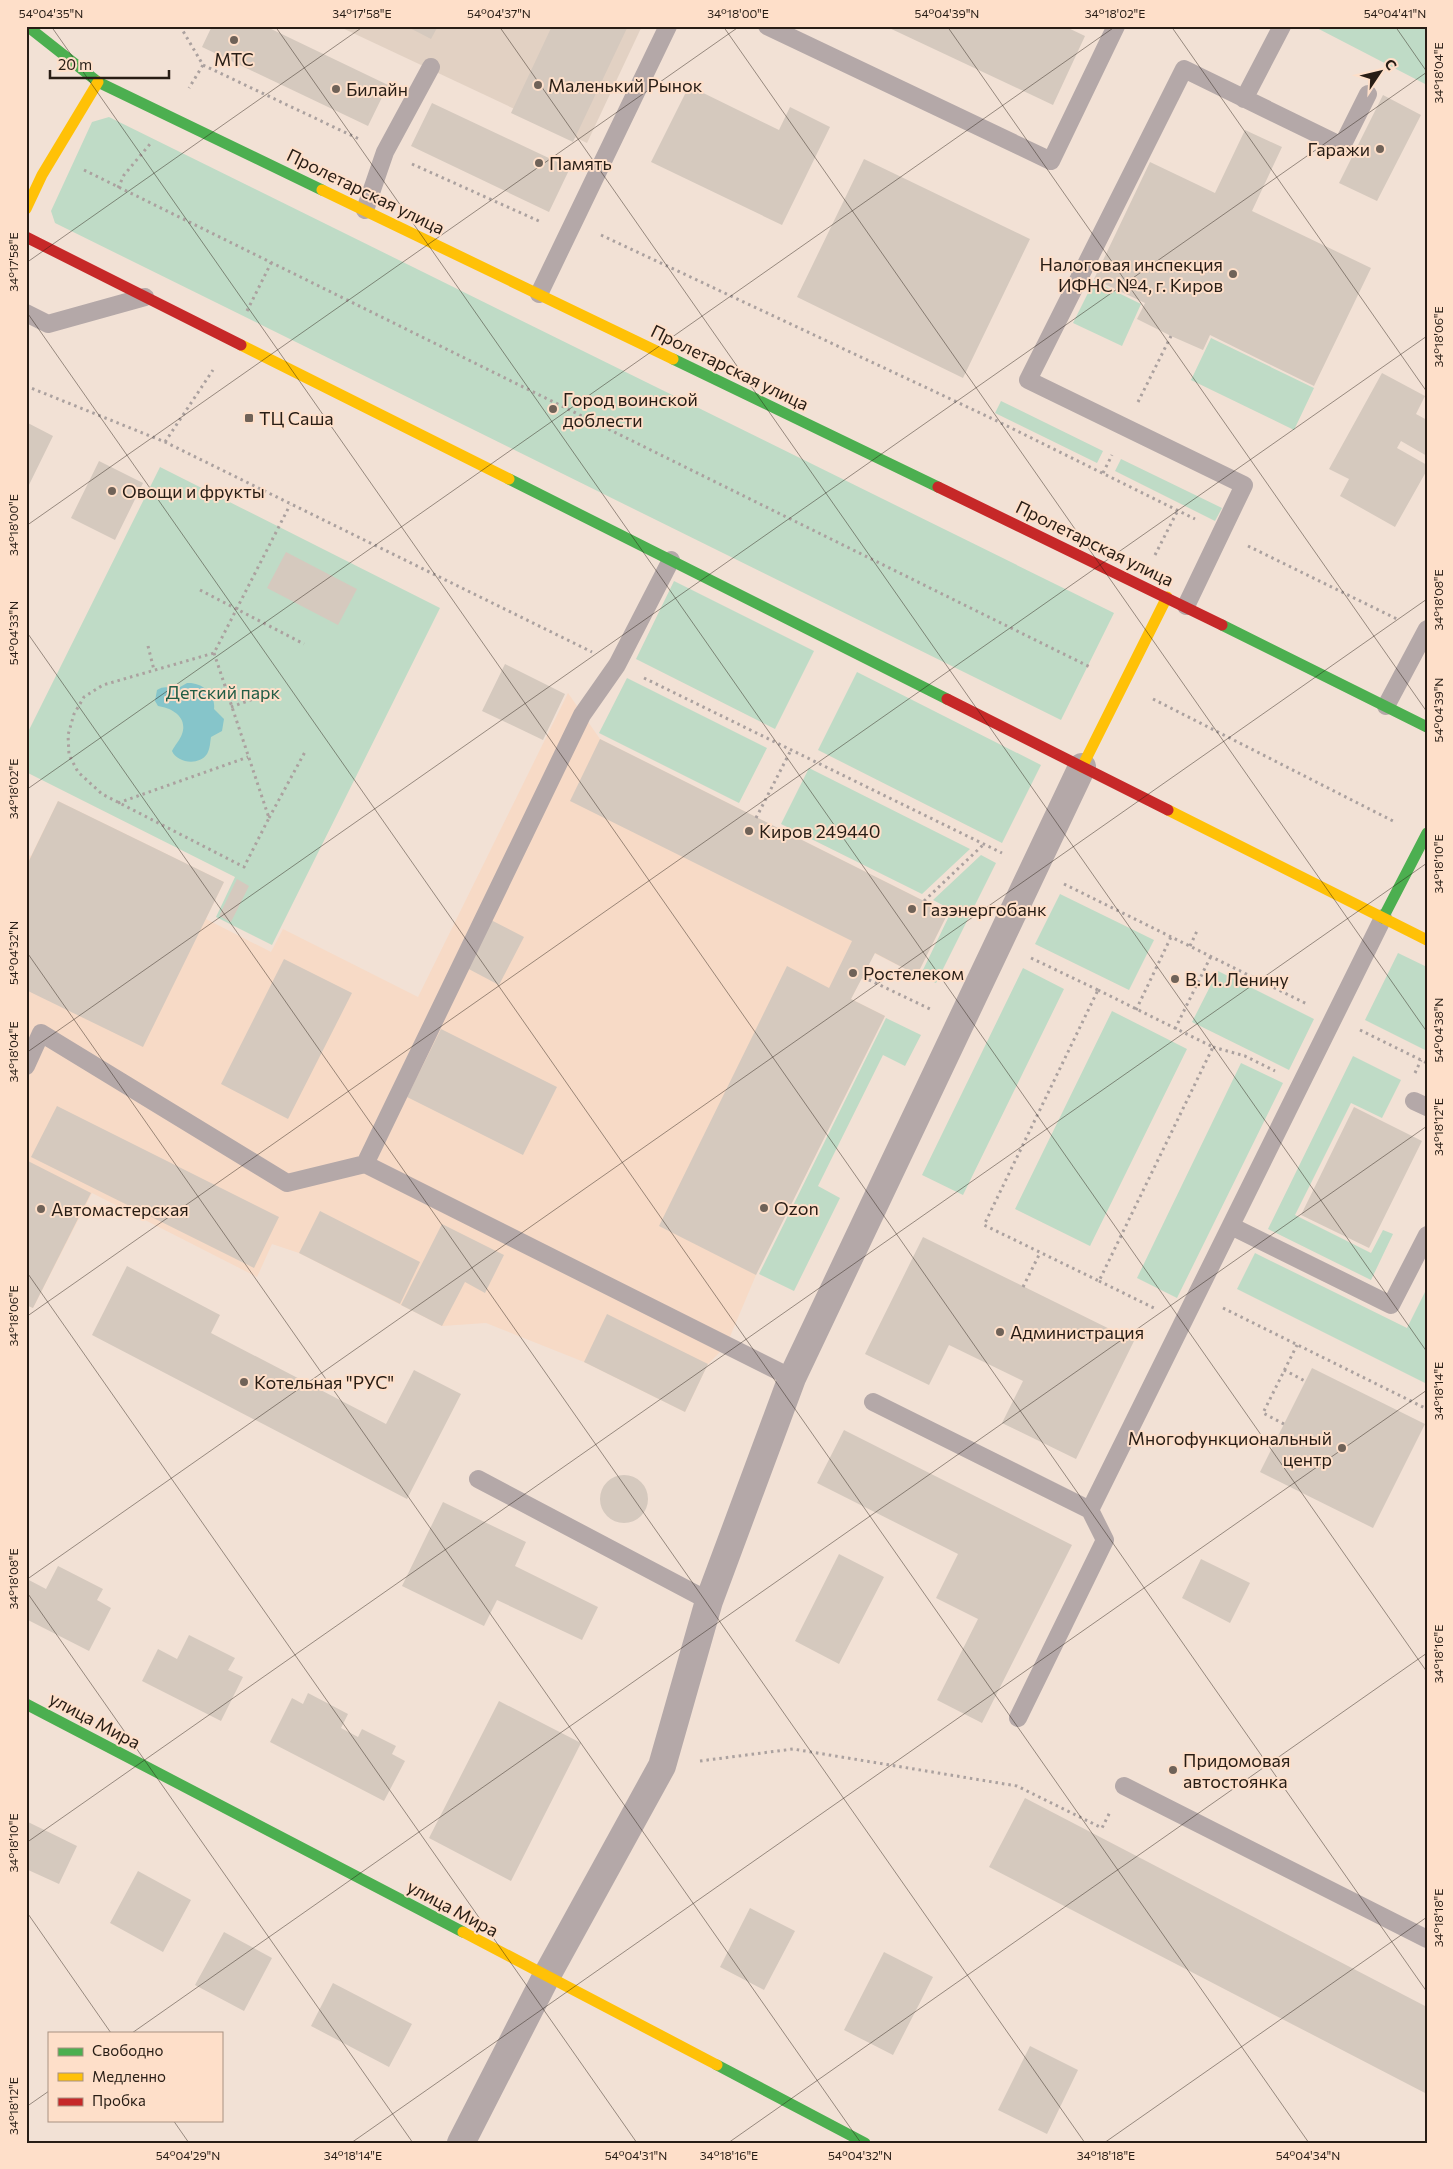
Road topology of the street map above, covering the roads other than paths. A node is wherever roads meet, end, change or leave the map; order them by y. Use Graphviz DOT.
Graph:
graph roads {
  1 [pos="27,26"];
  2 [pos="668,26"];
  3 [pos="767,26"];
  4 [pos="1116,26"];
  5 [pos="1282,26"];
  6 [pos="431,66"];
  7 [pos="98,82"];
  8 [pos="1368,94"];
  9 [pos="1244,99"];
  10 [pos="26,209"];
  11 [pos="365,210"];
  12 [pos="26,237"];
  13 [pos="539,294"];
  14 [pos="145,297"];
  15 [pos="26,313"];
  16 [pos="671,560"];
  17 [pos="1167,597"];
  18 [pos="1186,606"];
  19 [pos="1426,631"];
  20 [pos="1386,706"];
  21 [pos="1427,727"];
  22 [pos="1082,767"];
  23 [pos="1426,835"];
  24 [pos="1383,918"];
  25 [pos="1427,940"];
  26 [pos="26,1066"];
  27 [pos="365,1164"];
  28 [pos="1231,1226"];
  29 [pos="1427,1234"];
  30 [pos="792,1378"];
  31 [pos="873,1402"];
  32 [pos="478,1479"];
  33 [pos="1090,1510"];
  34 [pos="709,1601"];
  35 [pos="26,1704"];
  36 [pos="1018,1718"];
  37 [pos="1124,1786"];
  38 [pos="1427,1939"];
  39 [pos="546,1976"];
  40 [pos="461,2143"];
  41 [pos="864,2143"];
  1 -- 7 [label="main road, Пролетарская улица"];
  2 -- 13 [label="lane"];
  3 -- 4 [label="lane"];
  5 -- 9 [label="lane"];
  6 -- 11 [label="lane"];
  7 -- 10 [label="main road"];
  7 -- 11 [label="main road, Пролетарская улица"];
  8 -- 9 [label="lane"];
  9 -- 18 [label="lane"];
  11 -- 13 [label="main road, Пролетарская улица"];
  12 -- 14 [label="main road"];
  13 -- 17 [label="main road, Пролетарская улица"];
  14 -- 15 [label="lane"];
  14 -- 16 [label="main road"];
  16 -- 22 [label="main road"];
  16 -- 27 [label="lane"];
  17 -- 18 [label="main road, Пролетарская улица"];
  17 -- 22 [label="main road"];
  18 -- 20 [label="main road, Пролетарская улица"];
  19 -- 20 [label="lane"];
  20 -- 21 [label="main road, Пролетарская улица"];
  22 -- 24 [label="main road"];
  22 -- 30 [label="street"];
  23 -- 24 [label="main road"];
  24 -- 25 [label="main road"];
  24 -- 28 [label="lane"];
  26 -- 27 [label="lane"];
  27 -- 30 [label="lane"];
  28 -- 29 [label="lane"];
  28 -- 33 [label="lane"];
  30 -- 34 [label="street"];
  31 -- 33 [label="lane"];
  32 -- 34 [label="lane"];
  33 -- 36 [label="lane"];
  34 -- 39 [label="street"];
  35 -- 39 [label="main road, улица Мира"];
  37 -- 38 [label="lane"];
  39 -- 40 [label="street"];
  39 -- 41 [label="main road, улица Мира"];
}
